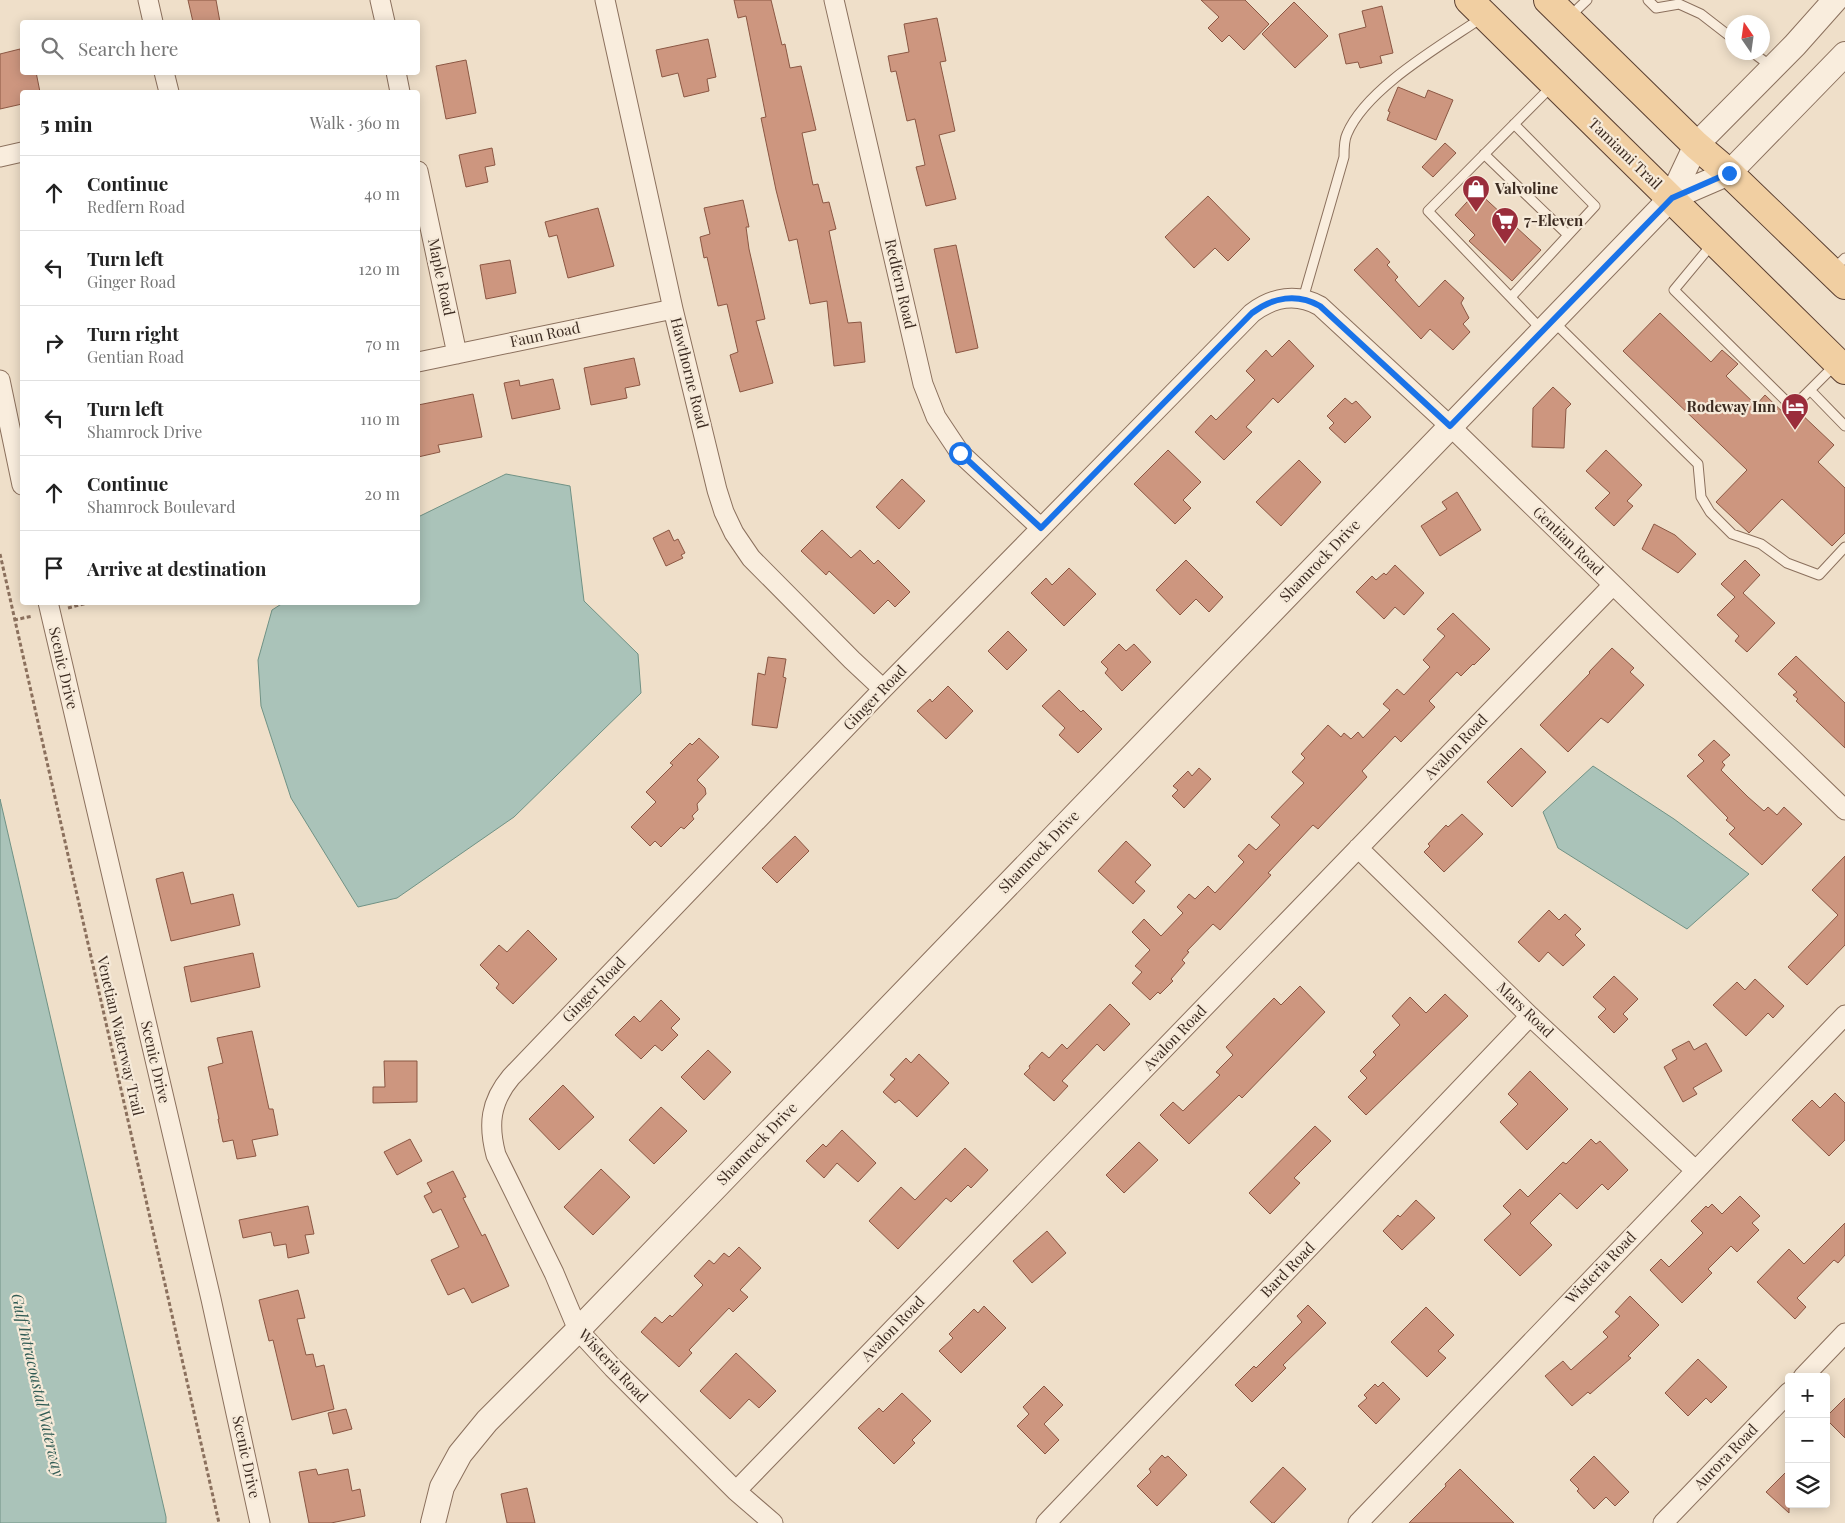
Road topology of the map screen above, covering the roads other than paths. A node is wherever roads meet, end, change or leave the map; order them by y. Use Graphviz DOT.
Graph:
graph roads {
  1 [pos="148,0"];
  2 [pos="380,0"];
  3 [pos="605,0"];
  4 [pos="834,0"];
  5 [pos="1587,0"];
  6 [pos="1648,0"];
  7 [pos="1835,0"];
  8 [pos="1477,8"];
  9 [pos="1558,9"];
  10 [pos="153,20"];
  11 [pos="385,20"];
  12 [pos="1725,33"];
  13 [pos="1843,59"];
  14 [pos="1762,60"];
  15 [pos="1772,68"];
  16 [pos="165,75"];
  17 [pos="397,75"];
  18 [pos="1553,84"];
  19 [pos="168,90"];
  20 [pos="400,90"];
  21 [pos="1514,124"];
  22 [pos="1696,145"];
  23 [pos="20,152"];
  24 [pos="1484,154"];
  25 [pos="0,157"];
  26 [pos="1729,173"];
  27 [pos="420,180"];
  28 [pos="1672,198"];
  29 [pos="1568,235"];
  30 [pos="1714,241"];
  31 [pos="1840,272"];
  32 [pos="1511,298"];
  33 [pos="1278,299"];
  34 [pos="1303,299"];
  35 [pos="673,309"];
  36 [pos="1548,326"];
  37 [pos="457,354"];
  38 [pos="420,362"];
  39 [pos="1841,366"];
  40 [pos="0,380"];
  41 [pos="1810,390"];
  42 [pos="1450,426"];
  43 [pos="1845,426"];
  44 [pos="20,475"];
  45 [pos="1041,528"];
  46 [pos="1845,547"];
  47 [pos="1613,585"];
  48 [pos="49,605"];
  49 [pos="883,689"];
  50 [pos="1845,810"];
  51 [pos="1358,848"];
  52 [pos="1845,1015"];
  53 [pos="1530,1016"];
  54 [pos="492,1115"];
  55 [pos="1695,1170"];
  56 [pos="578,1330"];
  57 [pos="1845,1333"];
  58 [pos="1807,1373"];
  59 [pos="1785,1396"];
  60 [pos="736,1491"];
  61 [pos="260,1523"];
  62 [pos="434,1523"];
  63 [pos="773,1523"];
  64 [pos="1046,1523"];
  65 [pos="1358,1523"];
  66 [pos="1663,1523"];
  1 -- 10 [label="street"];
  2 -- 11 [label="street"];
  3 -- 35 [label="street, Hawthorne Road"];
  4 -- 45 [label="street, Redfern Road"];
  5 -- 9 [label="lane"];
  6 -- 12 [label="lane"];
  7 -- 15 [label="street"];
  8 -- 18 [label="main road, Tamiami Trail"];
  8 -- 34 [label="lane"];
  9 -- 22 [label="main road"];
  13 -- 26 [label="street"];
  14 -- 15 [label="lane"];
  15 -- 22 [label="street"];
  16 -- 19 [label="street"];
  17 -- 20 [label="street"];
  18 -- 21 [label="lane"];
  18 -- 28 [label="main road, Tamiami Trail"];
  21 -- 24 [label="lane"];
  21 -- 29 [label="lane"];
  22 -- 26 [label="main road"];
  22 -- 28 [label="street"];
  23 -- 25 [label="street"];
  24 -- 29 [label="lane"];
  24 -- 32 [label="lane"];
  26 -- 28 [label="street"];
  26 -- 31 [label="main road"];
  27 -- 37 [label="street, Maple Road"];
  28 -- 30 [label="main road, Tamiami Trail"];
  28 -- 36 [label="street, Shamrock Drive"];
  29 -- 32 [label="lane"];
  30 -- 39 [label="main road, Tamiami Trail"];
  30 -- 41 [label="lane"];
  32 -- 36 [label="lane"];
  33 -- 34 [label="street, Gentian Road"];
  33 -- 45 [label="street, Ginger Road"];
  34 -- 42 [label="street, Gentian Road"];
  35 -- 37 [label="street, Faun Road"];
  35 -- 49 [label="street, Hawthorne Road"];
  36 -- 42 [label="street, Shamrock Drive"];
  36 -- 46 [label="lane"];
  37 -- 38 [label="street, Faun Road"];
  39 -- 41 [label="lane"];
  40 -- 44 [label="street"];
  41 -- 43 [label="lane"];
  42 -- 47 [label="street, Gentian Road"];
  42 -- 56 [label="street, Shamrock Drive"];
  45 -- 49 [label="street, Ginger Road"];
  47 -- 50 [label="street, Gentian Road"];
  47 -- 51 [label="street, Avalon Road"];
  48 -- 61 [label="street, Scenic Drive"];
  49 -- 54 [label="street, Ginger Road"];
  51 -- 53 [label="street, Mars Road"];
  51 -- 60 [label="street, Avalon Road"];
  52 -- 55 [label="street, Wisteria Road"];
  53 -- 55 [label="street, Mars Road"];
  53 -- 64 [label="street, Bard Road"];
  54 -- 56 [label="street, Wisteria Road"];
  55 -- 65 [label="street, Wisteria Road"];
  56 -- 60 [label="street, Wisteria Road"];
  56 -- 62 [label="street, Shamrock Drive"];
  57 -- 58 [label="street"];
  59 -- 66 [label="street, Aurora Road"];
  60 -- 63 [label="street, Wisteria Road"];
}
